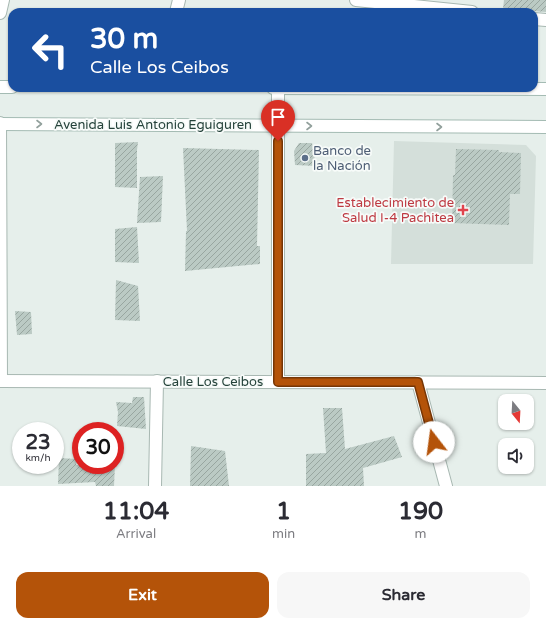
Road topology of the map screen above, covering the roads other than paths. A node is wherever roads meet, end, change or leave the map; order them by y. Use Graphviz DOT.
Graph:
graph roads {
  1 [pos="3,0"];
  2 [pos="356,0"];
  3 [pos="380,5"];
  4 [pos="419,8"];
  5 [pos="0,13"];
  6 [pos="278,92"];
  7 [pos="0,123"];
  8 [pos="278,126"];
  9 [pos="546,128"];
  10 [pos="0,381"];
  11 [pos="157,382"];
  12 [pos="278,382"];
  13 [pos="418,382"];
  14 [pos="546,383"];
  15 [pos="155,486"];
  16 [pos="446,486"];
  1 -- 5 [label="street"];
  2 -- 3 [label="street"];
  3 -- 4 [label="street"];
  6 -- 8 [label="street"];
  7 -- 8 [label="street, Avenida Luis Antonio Eguiguren, one-way"];
  7 -- 10 [label="street"];
  8 -- 9 [label="street, Avenida Luis Antonio Eguiguren, one-way"];
  8 -- 12 [label="street"];
  10 -- 11 [label="street, Calle Los Ceibos"];
  11 -- 12 [label="street, Calle Los Ceibos"];
  11 -- 15 [label="street"];
  12 -- 13 [label="street, Calle Los Ceibos"];
  13 -- 14 [label="street, Calle Los Ceibos"];
  13 -- 16 [label="street"];
}
